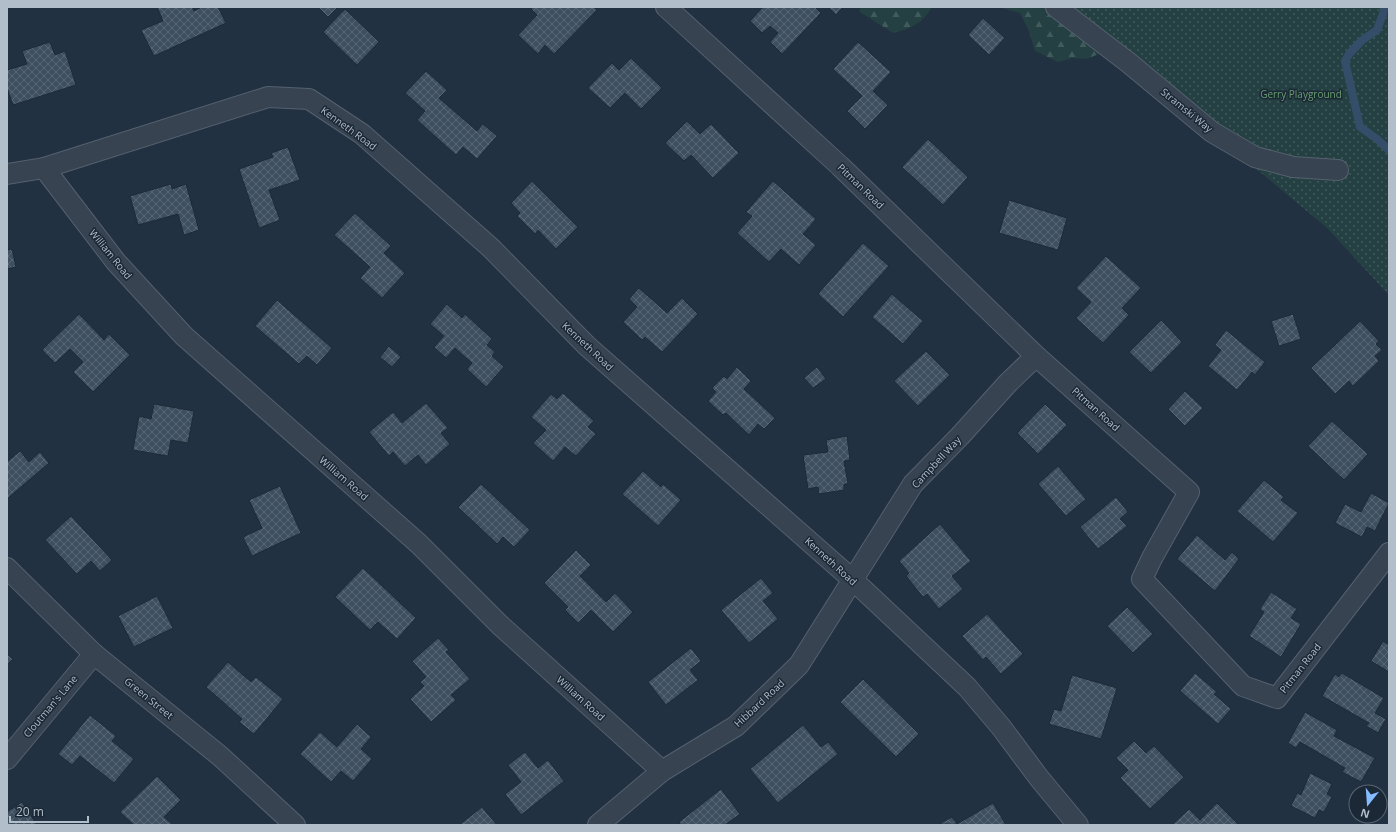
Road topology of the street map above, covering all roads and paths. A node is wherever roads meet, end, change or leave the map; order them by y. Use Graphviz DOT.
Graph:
graph roads {
  1 [pos="666,7"];
  2 [pos="1056,7"];
  3 [pos="44,168"];
  4 [pos="1338,170"];
  5 [pos="7,174"];
  6 [pos="1036,356"];
  7 [pos="1389,553"];
  8 [pos="7,568"];
  9 [pos="853,580"];
  10 [pos="94,654"];
  11 [pos="7,759"];
  12 [pos="662,771"];
  13 [pos="294,825"];
  14 [pos="598,825"];
  15 [pos="1078,825"];
  1 -- 6 [label="street, Pitman Road"];
  2 -- 4 [label="street, Stramski Way"];
  3 -- 5 [label="street, Kenneth Road"];
  3 -- 9 [label="street, Kenneth Road"];
  3 -- 12 [label="street, William Road"];
  6 -- 7 [label="street, Pitman Road"];
  6 -- 9 [label="street, Campbell Way"];
  8 -- 10 [label="street, Green Street"];
  9 -- 12 [label="street, Hibbard Road"];
  9 -- 15 [label="street, Kenneth Road"];
  10 -- 11 [label="street, Cloutman's Lane"];
  10 -- 13 [label="street, Green Street"];
  12 -- 14 [label="street, Hibbard Road"];
}
